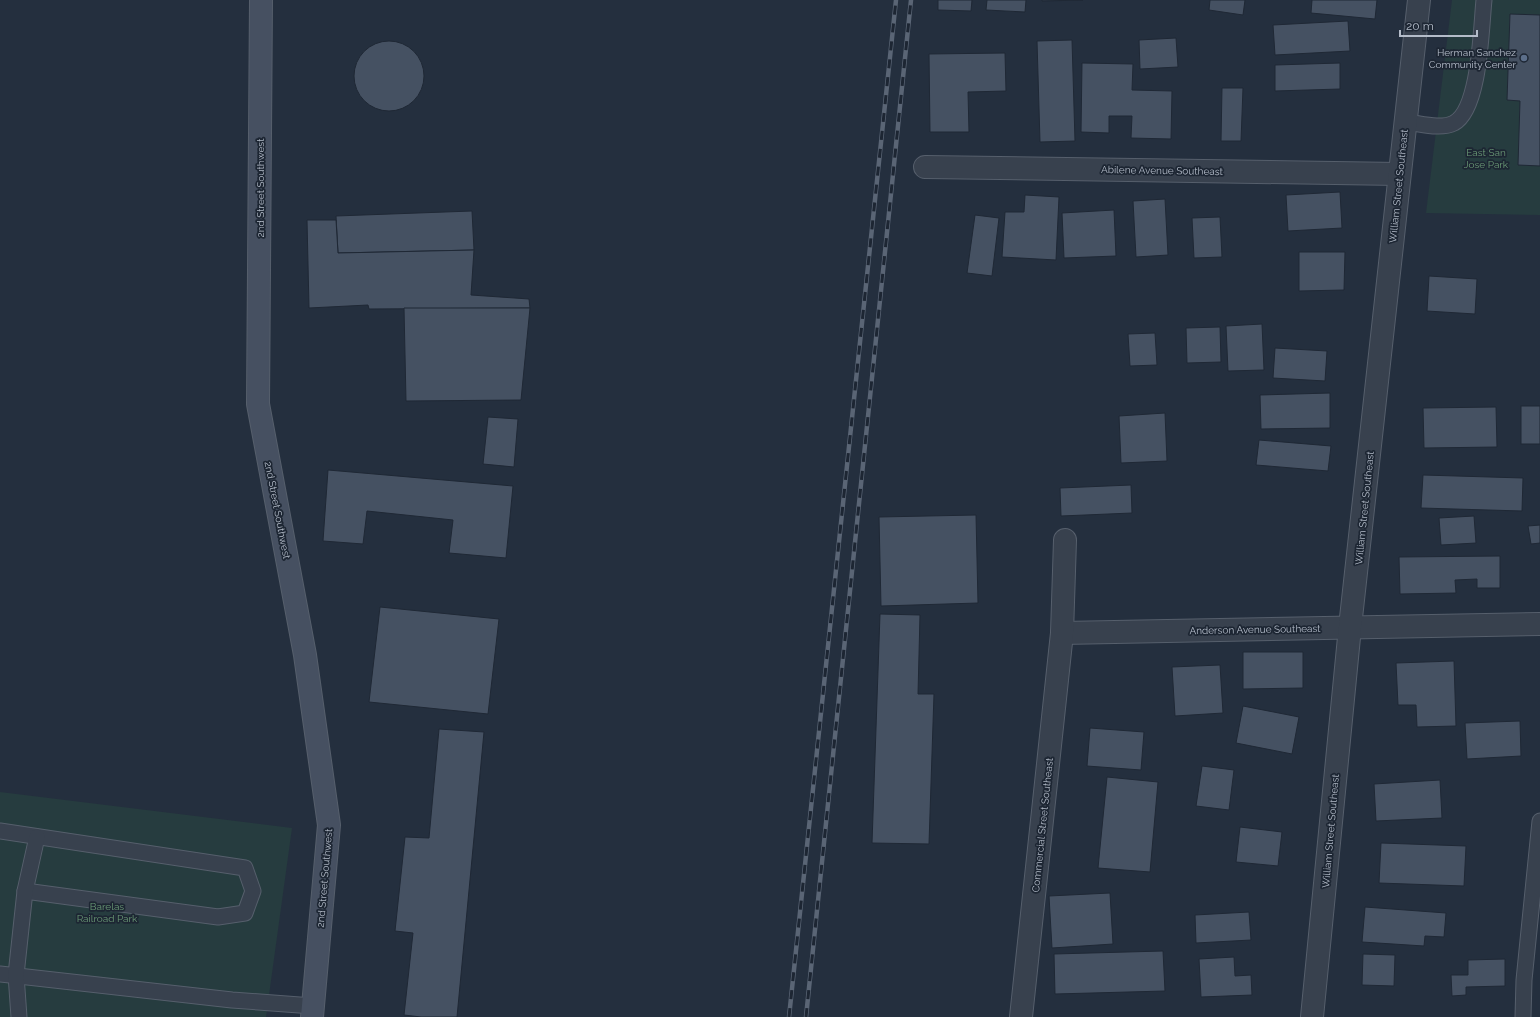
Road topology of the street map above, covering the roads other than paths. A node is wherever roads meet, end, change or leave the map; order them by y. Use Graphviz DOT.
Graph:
graph roads {
  1 [pos="261,0"];
  2 [pos="1419,0"];
  3 [pos="1484,0"];
  4 [pos="1405,122"];
  5 [pos="925,167"];
  6 [pos="1399,174"];
  7 [pos="1065,540"];
  8 [pos="1540,624"];
  9 [pos="1350,627"];
  10 [pos="1062,633"];
  11 [pos="1540,822"];
  12 [pos="0,831"];
  13 [pos="37,837"];
  14 [pos="25,891"];
  15 [pos="0,974"];
  16 [pos="16,976"];
  17 [pos="312,1012"];
  18 [pos="19,1017"];
  19 [pos="1022,1017"];
  20 [pos="1312,1017"];
  21 [pos="1524,1017"];
  1 -- 17 [label="main road, 2nd Street Southwest"];
  2 -- 4 [label="street, William Street Southeast"];
  3 -- 4 [label="lane"];
  4 -- 6 [label="street, William Street Southeast"];
  5 -- 6 [label="street, Abilene Avenue Southeast"];
  6 -- 9 [label="street, William Street Southeast"];
  7 -- 10 [label="street"];
  8 -- 9 [label="street, Anderson Avenue Southeast"];
  9 -- 10 [label="street, Anderson Avenue Southeast"];
  9 -- 20 [label="street, William Street Southeast"];
  10 -- 19 [label="street, Commercial Street Southeast"];
  11 -- 21 [label="lane"];
  12 -- 13 [label="lane"];
  13 -- 14 [label="lane"];
  13 -- 14 [label="lane"];
  14 -- 16 [label="lane"];
  15 -- 16 [label="lane"];
  16 -- 17 [label="lane"];
  16 -- 18 [label="lane"];
}
